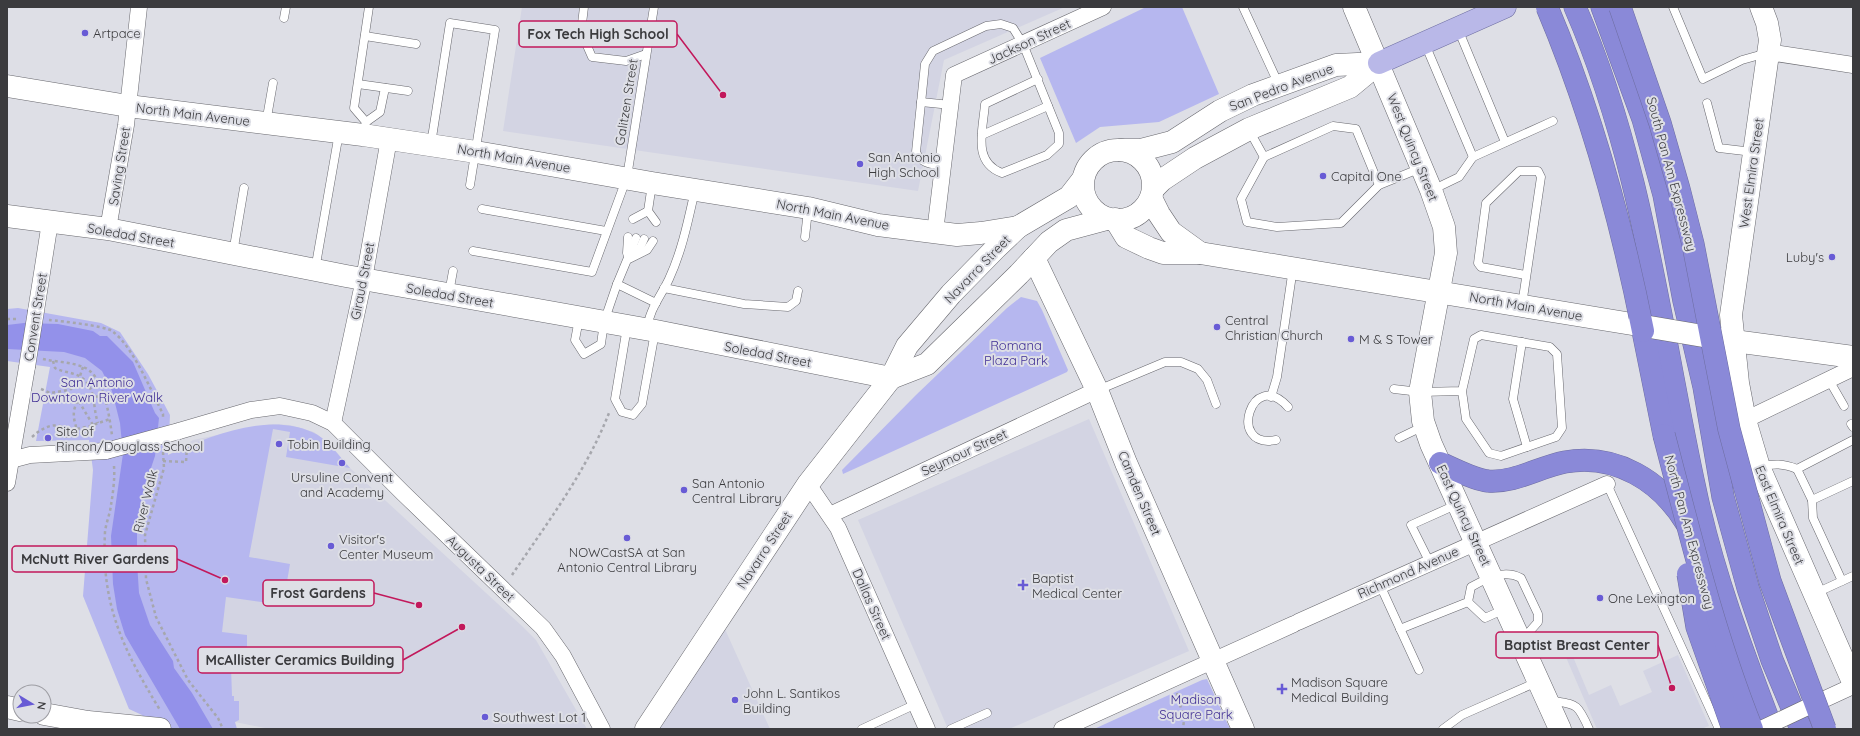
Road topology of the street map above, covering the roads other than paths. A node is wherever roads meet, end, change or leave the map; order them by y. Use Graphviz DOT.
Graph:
graph roads {
  1 [pos="139,7"];
  2 [pos="286,7"];
  3 [pos="369,7"];
  4 [pos="584,7"];
  5 [pos="654,7"];
  6 [pos="1103,7"];
  7 [pos="1243,7"];
  8 [pos="1354,7"];
  9 [pos="1505,7"];
  10 [pos="1547,7"];
  11 [pos="1576,7"];
  12 [pos="1602,7"];
  13 [pos="1620,7"];
  14 [pos="1673,7"];
  15 [pos="1761,7"];
  16 [pos="284,18"];
  17 [pos="1457,29"];
  18 [pos="365,36"];
  19 [pos="1424,43"];
  20 [pos="416,44"];
  21 [pos="1023,44"];
  22 [pos="1768,52"];
  23 [pos="646,54"];
  24 [pos="1379,63"];
  25 [pos="1853,65"];
  26 [pos="1038,79"];
  27 [pos="273,83"];
  28 [pos="358,84"];
  29 [pos="7,86"];
  30 [pos="1279,86"];
  31 [pos="385,88"];
  32 [pos="408,91"];
  33 [pos="921,102"];
  34 [pos="1707,103"];
  35 [pos="951,105"];
  36 [pos="128,106"];
  37 [pos="1048,106"];
  38 [pos="1553,121"];
  39 [pos="266,123"];
  40 [pos="365,128"];
  41 [pos="1249,129"];
  42 [pos="339,133"];
  43 [pos="982,135"];
  44 [pos="389,139"];
  45 [pos="1505,142"];
  46 [pos="431,144"];
  47 [pos="1121,150"];
  48 [pos="476,152"];
  49 [pos="1754,152"];
  50 [pos="1264,157"];
  51 [pos="1473,157"];
  52 [pos="944,166"];
  53 [pos="1422,167"];
  54 [pos="627,178"];
  55 [pos="1083,179"];
  56 [pos="652,183"];
  57 [pos="470,185"];
  58 [pos="1379,185"];
  59 [pos="244,188"];
  60 [pos="695,190"];
  61 [pos="1431,190"];
  62 [pos="1152,193"];
  63 [pos="808,208"];
  64 [pos="482,209"];
  65 [pos="648,211"];
  66 [pos="7,216"];
  67 [pos="1111,219"];
  68 [pos="50,222"];
  69 [pos="1018,227"];
  70 [pos="108,229"];
  71 [pos="606,230"];
  72 [pos="935,232"];
  73 [pos="806,237"];
  74 [pos="632,238"];
  75 [pos="649,240"];
  76 [pos="473,251"];
  77 [pos="1200,253"];
  78 [pos="233,254"];
  79 [pos="1034,258"];
  80 [pos="627,260"];
  81 [pos="1293,267"];
  82 [pos="315,270"];
  83 [pos="453,271"];
  84 [pos="1526,275"];
  85 [pos="364,279"];
  86 [pos="617,284"];
  87 [pos="664,288"];
  88 [pos="798,290"];
  89 [pos="1439,291"];
  90 [pos="449,295"];
  91 [pos="656,302"];
  92 [pos="1522,306"];
  93 [pos="579,318"];
  94 [pos="604,322"];
  95 [pos="1641,328"];
  96 [pos="643,329"];
  97 [pos="1712,340"];
  98 [pos="1522,342"];
  99 [pos="1853,357"];
  100 [pos="1853,368"];
  101 [pos="891,378"];
  102 [pos="1829,380"];
  103 [pos="1394,388"];
  104 [pos="1097,390"];
  105 [pos="1462,391"];
  106 [pos="1420,392"];
  107 [pos="1271,397"];
  108 [pos="1216,404"];
  109 [pos="1844,406"];
  110 [pos="1288,407"];
  111 [pos="1745,420"];
  112 [pos="333,423"];
  113 [pos="1424,425"];
  114 [pos="1664,435"];
  115 [pos="1399,438"];
  116 [pos="1276,440"];
  117 [pos="1853,440"];
  118 [pos="1526,447"];
  119 [pos="11,460"];
  120 [pos="1440,462"];
  121 [pos="1759,466"];
  122 [pos="1797,469"];
  123 [pos="1853,481"];
  124 [pos="7,483"];
  125 [pos="808,484"];
  126 [pos="1606,484"];
  127 [pos="1812,500"];
  128 [pos="1459,503"];
  129 [pos="830,515"];
  130 [pos="1476,542"];
  131 [pos="1430,563"];
  132 [pos="1492,576"];
  133 [pos="1853,576"];
  134 [pos="1842,581"];
  135 [pos="1380,585"];
  136 [pos="1814,594"];
  137 [pos="1468,602"];
  138 [pos="1728,607"];
  139 [pos="1506,608"];
  140 [pos="1400,629"];
  141 [pos="1511,646"];
  142 [pos="1212,661"];
  143 [pos="1419,670"];
  144 [pos="1853,682"];
  145 [pos="1853,686"];
  146 [pos="1542,690"];
  147 [pos="916,704"];
  148 [pos="987,713"];
  149 [pos="52,715"];
  150 [pos="155,723"];
  151 [pos="1826,728"];
  152 [pos="602,729"];
  153 [pos="646,729"];
  154 [pos="862,729"];
  155 [pos="927,729"];
  156 [pos="951,729"];
  157 [pos="1062,729"];
  158 [pos="1243,729"];
  159 [pos="1443,729"];
  160 [pos="1558,729"];
  161 [pos="1589,729"];
  162 [pos="1719,729"];
  163 [pos="1733,729"];
  164 [pos="1752,729"];
  165 [pos="1762,729"];
  166 [pos="1772,729"];
  167 [pos="1801,729"];
  1 -- 36 [label="street, Saving Street"];
  2 -- 16 [label="lane"];
  3 -- 18 [label="lane"];
  4 -- 23 [label="lane"];
  5 -- 23 [label="lane, Galitzen Street"];
  6 -- 21 [label="street, Jackson Street"];
  7 -- 30 [label="lane"];
  8 -- 24 [label="main road, West Quincy Street"];
  9 -- 17 [label="main road, San Pedro Avenue"];
  10 -- 95 [label="highway, bridge"];
  11 -- 138 [label="highway, North Pan Am Expressway"];
  12 -- 97 [label="highway, South Pan Am Expressway"];
  13 -- 97 [label="highway, South Pan Am Expressway, bridge"];
  14 -- 22 [label="lane"];
  15 -- 22 [label="main road, West Elmira Street"];
  17 -- 19 [label="main road, San Pedro Avenue"];
  17 -- 45 [label="lane"];
  18 -- 20 [label="lane"];
  18 -- 28 [label="lane"];
  19 -- 24 [label="main road, San Pedro Avenue"];
  19 -- 51 [label="lane"];
  21 -- 26 [label="lane"];
  21 -- 33 [label="lane"];
  21 -- 35 [label="street, Jackson Street"];
  22 -- 25 [label="street"];
  22 -- 49 [label="main road, West Elmira Street"];
  23 -- 54 [label="lane, Galitzen Street"];
  24 -- 30 [label="main road, San Pedro Avenue"];
  24 -- 41 [label="main road, San Pedro Avenue"];
  24 -- 53 [label="main road, West Quincy Street"];
  26 -- 37 [label="lane"];
  26 -- 43 [label="lane"];
  27 -- 39 [label="lane"];
  28 -- 31 [label="lane"];
  28 -- 40 [label="lane"];
  29 -- 36 [label="main road, North Main Avenue"];
  30 -- 47 [label="main road, San Pedro Avenue"];
  31 -- 32 [label="lane"];
  31 -- 40 [label="lane"];
  33 -- 35 [label="lane"];
  33 -- 52 [label="lane"];
  34 -- 49 [label="lane"];
  35 -- 52 [label="street"];
  36 -- 39 [label="main road, North Main Avenue"];
  36 -- 70 [label="street, Saving Street"];
  37 -- 43 [label="lane"];
  37 -- 43 [label="lane"];
  38 -- 45 [label="lane"];
  39 -- 42 [label="main road, North Main Avenue"];
  40 -- 42 [label="main road, North Main Avenue"];
  40 -- 44 [label="main road, North Main Avenue"];
  41 -- 50 [label="lane"];
  41 -- 62 [label="main road, San Pedro Avenue"];
  42 -- 82 [label="lane"];
  44 -- 46 [label="main road, North Main Avenue"];
  44 -- 85 [label="street, Giraud Street"];
  45 -- 51 [label="lane"];
  46 -- 48 [label="main road, North Main Avenue"];
  46 -- 48 [label="lane"];
  47 -- 55 [label="main road"];
  47 -- 62 [label="main road"];
  48 -- 54 [label="main road, North Main Avenue"];
  48 -- 57 [label="lane"];
  49 -- 97 [label="main road, West Elmira Street"];
  50 -- 58 [label="lane"];
  50 -- 58 [label="lane"];
  51 -- 61 [label="lane"];
  52 -- 72 [label="street"];
  53 -- 58 [label="lane"];
  53 -- 61 [label="main road, West Quincy Street"];
  54 -- 56 [label="main road, North Main Avenue"];
  54 -- 71 [label="lane, Galitzen Street"];
  55 -- 67 [label="main road"];
  55 -- 69 [label="main road, Navarro Street"];
  56 -- 60 [label="main road, North Main Avenue"];
  56 -- 65 [label="lane"];
  59 -- 78 [label="lane"];
  60 -- 63 [label="main road, North Main Avenue"];
  60 -- 87 [label="lane"];
  61 -- 89 [label="main road, West Quincy Street"];
  62 -- 67 [label="main road"];
  62 -- 77 [label="main road, North Main Avenue"];
  63 -- 72 [label="main road, North Main Avenue"];
  63 -- 73 [label="lane"];
  64 -- 71 [label="lane"];
  65 -- 65 [label="lane"];
  66 -- 68 [label="main road, Soledad Street"];
  67 -- 77 [label="main road, North Main Avenue"];
  67 -- 79 [label="main road"];
  68 -- 70 [label="main road, Soledad Street"];
  68 -- 119 [label="street, Convent Street, bridge"];
  69 -- 72 [label="main road, North Main Avenue"];
  69 -- 101 [label="main road, Navarro Street"];
  70 -- 78 [label="main road, Soledad Street"];
  71 -- 76 [label="lane, Galitzen Street"];
  74 -- 80 [label="lane"];
  75 -- 80 [label="lane"];
  77 -- 81 [label="main road, North Main Avenue"];
  78 -- 82 [label="main road, Soledad Street"];
  79 -- 101 [label="main road"];
  79 -- 104 [label="main road, Camden Street"];
  80 -- 86 [label="lane"];
  81 -- 89 [label="main road, North Main Avenue"];
  81 -- 107 [label="lane"];
  82 -- 85 [label="main road, Soledad Street"];
  83 -- 90 [label="lane"];
  84 -- 84 [label="lane"];
  84 -- 92 [label="lane"];
  85 -- 90 [label="main road, Soledad Street"];
  85 -- 112 [label="street, Giraud Street"];
  86 -- 91 [label="lane"];
  86 -- 94 [label="lane"];
  87 -- 88 [label="lane"];
  87 -- 91 [label="lane"];
  89 -- 92 [label="main road, North Main Avenue"];
  89 -- 106 [label="main road, East Quincy Street"];
  90 -- 93 [label="main road, Soledad Street"];
  91 -- 96 [label="lane"];
  92 -- 95 [label="main road, North Main Avenue"];
  93 -- 94 [label="main road, Soledad Street"];
  93 -- 94 [label="lane"];
  94 -- 96 [label="main road, Soledad Street"];
  95 -- 97 [label="main road, North Main Avenue, bridge"];
  95 -- 114 [label="highway, North Pan Am Expressway"];
  96 -- 96 [label="lane"];
  96 -- 101 [label="main road, Soledad Street"];
  97 -- 99 [label="main road, North Main Avenue"];
  97 -- 111 [label="main road, East Elmira Street"];
  97 -- 151 [label="highway, bridge"];
  97 -- 167 [label="highway"];
  98 -- 105 [label="lane"];
  98 -- 118 [label="lane"];
  98 -- 118 [label="lane"];
  100 -- 102 [label="street"];
  101 -- 125 [label="main road, Navarro Street"];
  102 -- 109 [label="lane"];
  102 -- 111 [label="street"];
  103 -- 106 [label="lane"];
  104 -- 108 [label="lane"];
  104 -- 129 [label="street, Seymour Street"];
  104 -- 142 [label="main road, Camden Street"];
  105 -- 106 [label="lane"];
  105 -- 118 [label="lane"];
  106 -- 113 [label="main road, East Quincy Street"];
  107 -- 110 [label="lane"];
  107 -- 116 [label="lane"];
  111 -- 121 [label="main road, East Elmira Street"];
  112 -- 119 [label="street, Augusta Street, bridge"];
  112 -- 152 [label="street, Augusta Street"];
  113 -- 115 [label="lane"];
  113 -- 120 [label="main road, East Quincy Street"];
  114 -- 163 [label="highway, bridge"];
  114 -- 164 [label="highway, North Pan Am Expressway, bridge"];
  117 -- 122 [label="lane"];
  119 -- 124 [label="street, Convent Street"];
  120 -- 128 [label="main road, East Quincy Street"];
  120 -- 138 [label="highway"];
  121 -- 122 [label="lane"];
  121 -- 136 [label="main road, East Elmira Street"];
  122 -- 127 [label="lane"];
  123 -- 127 [label="lane"];
  125 -- 129 [label="street, Dallas Street"];
  125 -- 153 [label="main road, Navarro Street"];
  126 -- 130 [label="street, Richmond Avenue"];
  126 -- 162 [label="lane"];
  127 -- 134 [label="lane"];
  128 -- 130 [label="main road, East Quincy Street"];
  128 -- 131 [label="lane"];
  129 -- 147 [label="street, Dallas Street"];
  130 -- 131 [label="street, Richmond Avenue"];
  130 -- 132 [label="main road, East Quincy Street"];
  131 -- 135 [label="street, Richmond Avenue"];
  132 -- 137 [label="lane"];
  132 -- 139 [label="main road, East Quincy Street"];
  132 -- 141 [label="lane"];
  133 -- 134 [label="lane"];
  134 -- 136 [label="lane"];
  135 -- 140 [label="lane"];
  135 -- 142 [label="street, Richmond Avenue"];
  136 -- 144 [label="main road, East Elmira Street"];
  137 -- 139 [label="lane"];
  137 -- 140 [label="lane"];
  138 -- 166 [label="highway, North Pan Am Expressway"];
  139 -- 141 [label="main road, East Quincy Street"];
  140 -- 143 [label="lane"];
  141 -- 146 [label="main road, East Quincy Street"];
  142 -- 157 [label="street, Richmond Avenue"];
  142 -- 158 [label="main road, Camden Street"];
  145 -- 165 [label="street, bridge"];
  146 -- 159 [label="lane"];
  146 -- 160 [label="main road, East Quincy Street"];
  146 -- 161 [label="lane"];
  147 -- 154 [label="lane"];
  147 -- 155 [label="street, Dallas Street"];
  148 -- 156 [label="lane"];
  149 -- 150 [label="main road"];
}
